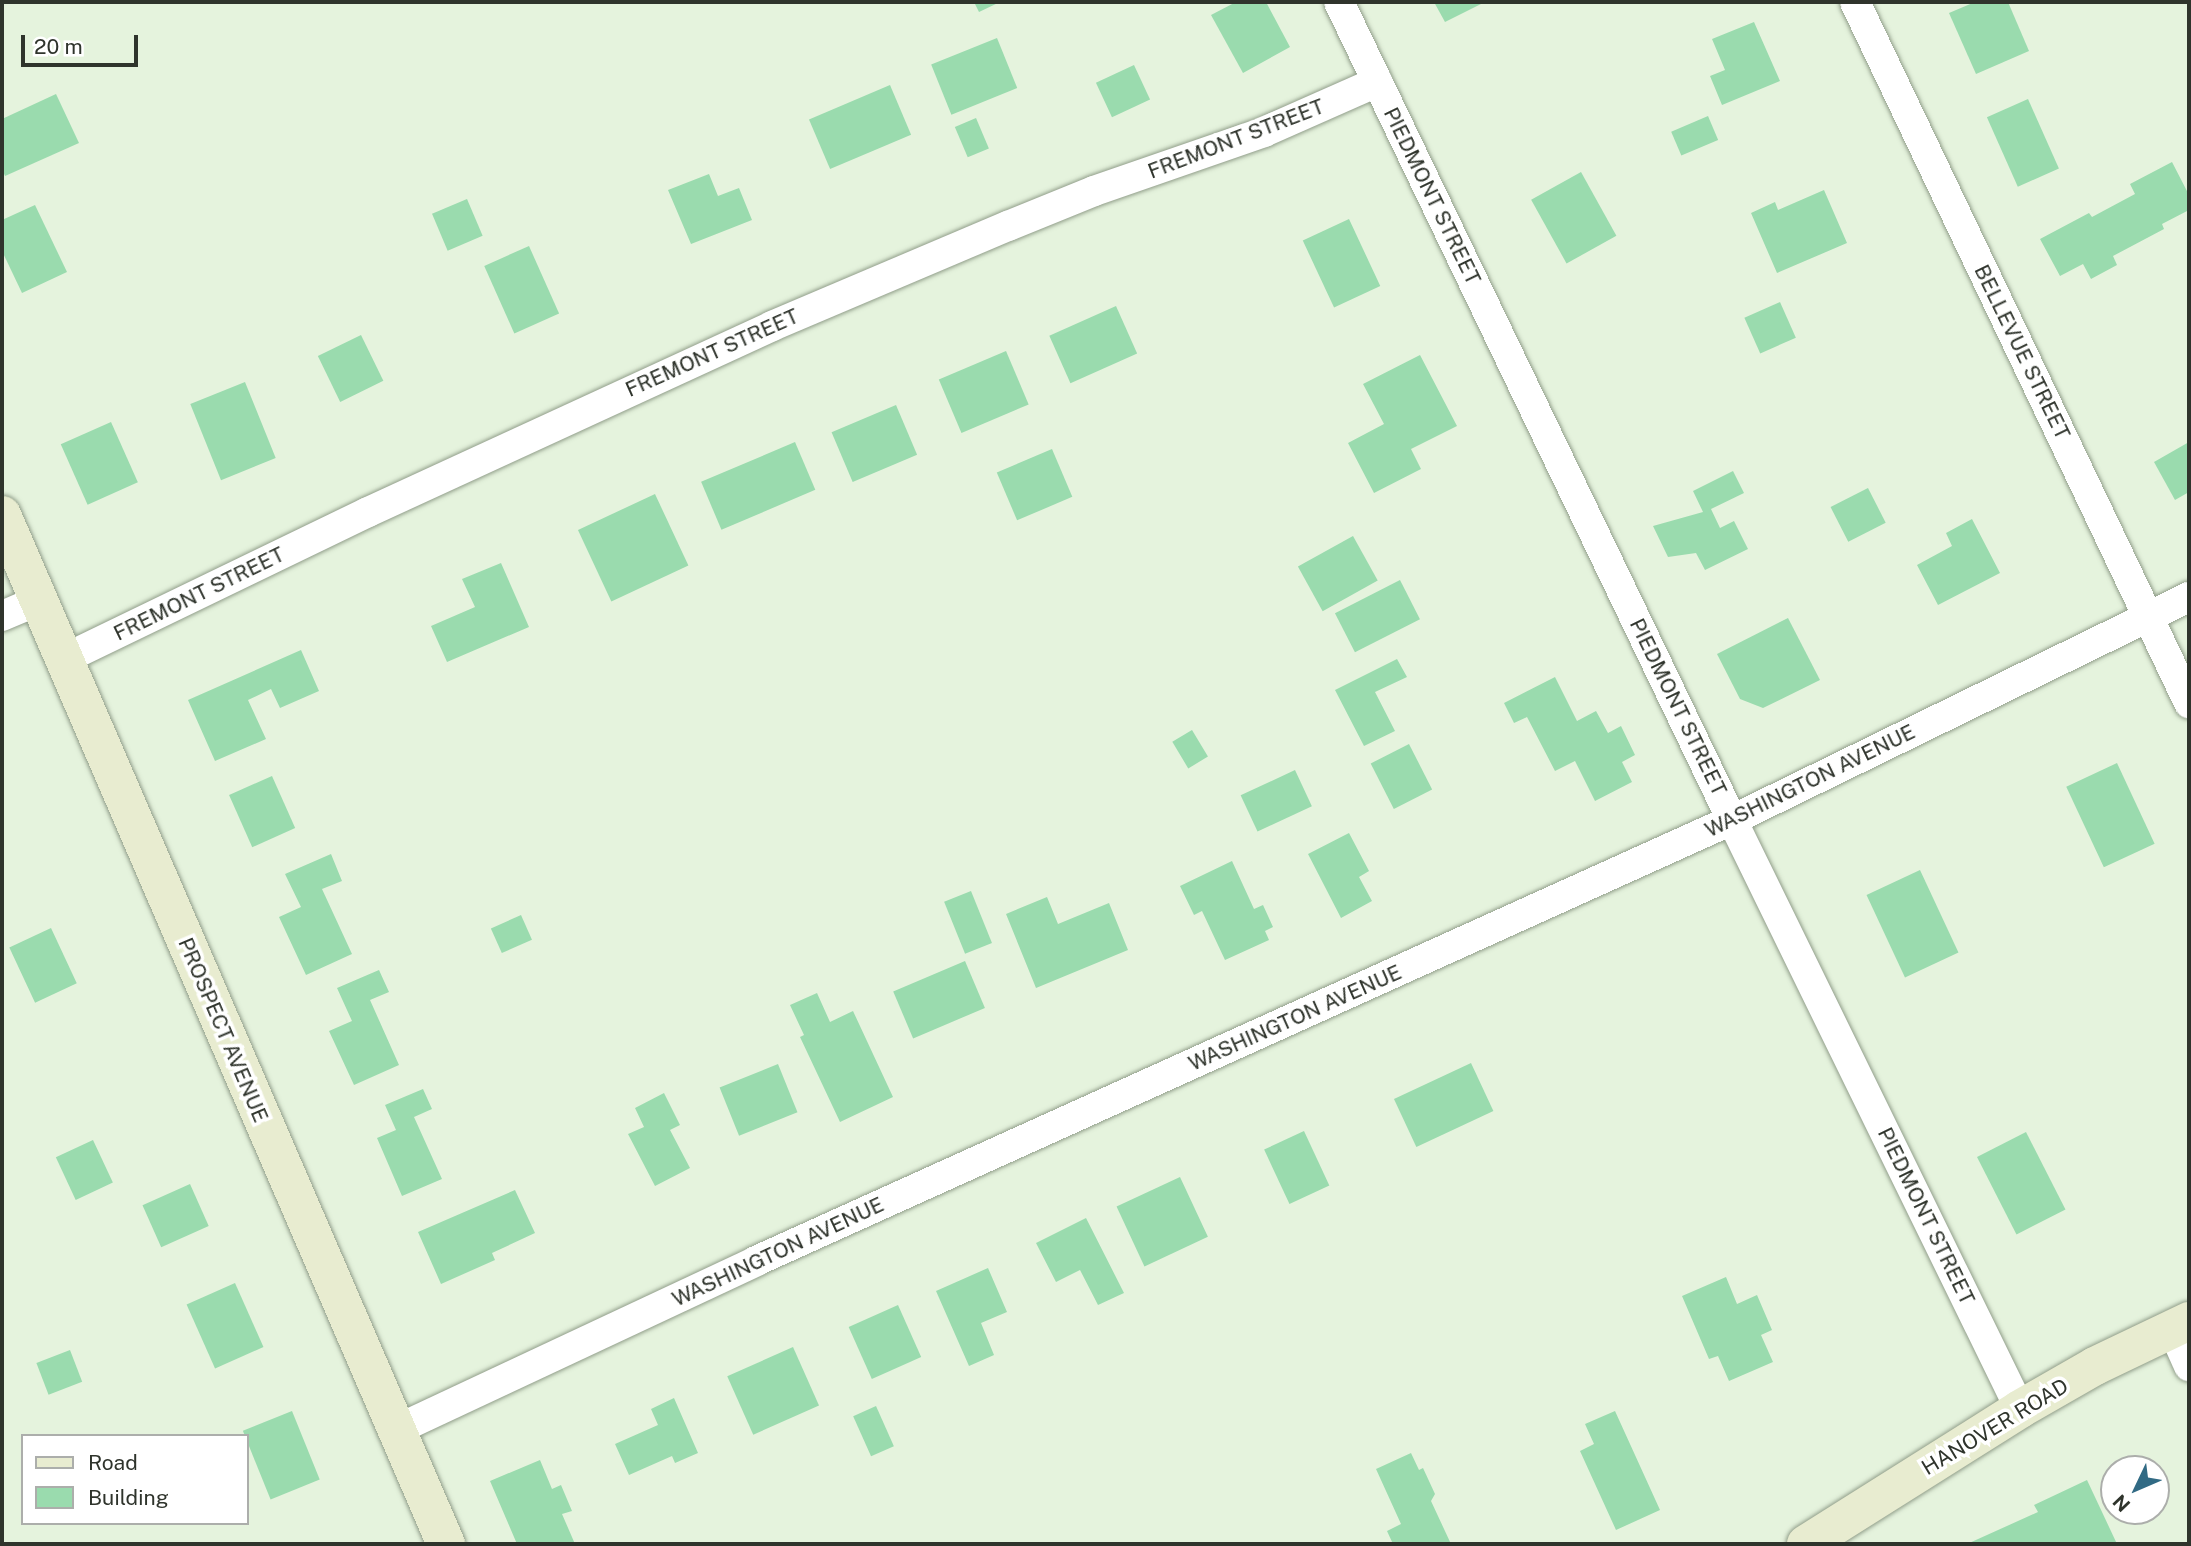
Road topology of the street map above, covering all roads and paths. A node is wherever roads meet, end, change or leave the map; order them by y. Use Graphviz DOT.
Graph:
graph roads {
  1 [pos="1339,2"];
  2 [pos="1855,2"];
  3 [pos="1377,82"];
  4 [pos="2,515"];
  5 [pos="2189,597"];
  6 [pos="37,601"];
  7 [pos="2,617"];
  8 [pos="2149,617"];
  9 [pos="62,660"];
  10 [pos="2189,703"];
  11 [pos="1732,820"];
  12 [pos="2180,1324"];
  13 [pos="2189,1366"];
  14 [pos="2021,1409"];
  15 [pos="396,1430"];
  16 [pos="446,1544"];
  17 [pos="1806,1544"];
  1 -- 3 [label="street, PIEDMONT STREET"];
  2 -- 8 [label="street, BELLEVUE STREET"];
  3 -- 9 [label="street, FREMONT STREET"];
  3 -- 11 [label="street, PIEDMONT STREET"];
  4 -- 6 [label="street, PROSPECT AVENUE"];
  5 -- 8 [label="street, WASHINGTON AVENUE"];
  6 -- 7 [label="street"];
  6 -- 9 [label="street, PROSPECT AVENUE"];
  8 -- 10 [label="street, BELLEVUE STREET"];
  8 -- 11 [label="street, WASHINGTON AVENUE"];
  9 -- 15 [label="street, PROSPECT AVENUE"];
  11 -- 14 [label="street, PIEDMONT STREET"];
  11 -- 15 [label="street, WASHINGTON AVENUE"];
  12 -- 13 [label="street"];
  12 -- 14 [label="street, HANOVER ROAD"];
  14 -- 17 [label="street, HANOVER ROAD"];
  15 -- 16 [label="street, PROSPECT AVENUE"];
}
